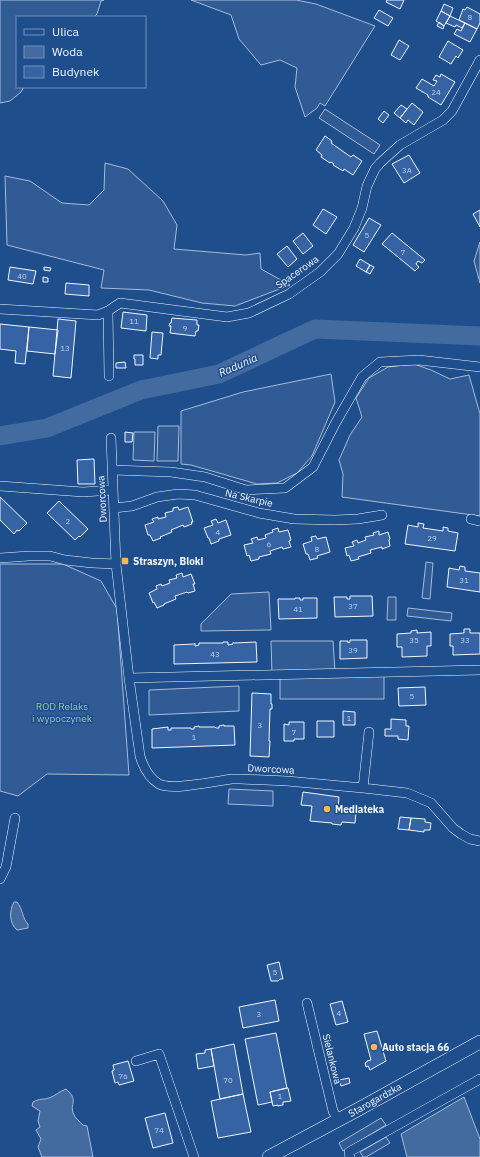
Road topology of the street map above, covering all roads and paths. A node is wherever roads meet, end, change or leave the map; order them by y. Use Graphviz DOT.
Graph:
graph roads {
  1 [pos="480,60"];
  2 [pos="0,309"];
  3 [pos="108,311"];
  4 [pos="480,367"];
  5 [pos="108,376"];
  6 [pos="111,438"];
  7 [pos="112,470"];
  8 [pos="0,486"];
  9 [pos="112,490"];
  10 [pos="114,508"];
  11 [pos="382,515"];
  12 [pos="0,558"];
  13 [pos="116,564"];
  14 [pos="480,670"];
  15 [pos="129,678"];
  16 [pos="369,732"];
  17 [pos="364,788"];
  18 [pos="15,818"];
  19 [pos="480,841"];
  20 [pos="0,879"];
  21 [pos="307,1003"];
  22 [pos="480,1042"];
  23 [pos="136,1061"];
  24 [pos="480,1079"];
  25 [pos="338,1120"];
  26 [pos="194,1157"];
  27 [pos="269,1157"];
  28 [pos="350,1157"];
  1 -- 3 [label="street, Spacerowa"];
  2 -- 3 [label="street, Spacerowa"];
  3 -- 5 [label="street"];
  4 -- 7 [label="street"];
  6 -- 7 [label="street, Dworcowa"];
  7 -- 9 [label="street, Dworcowa"];
  8 -- 9 [label="street"];
  9 -- 10 [label="street, Dworcowa"];
  10 -- 11 [label="street, Na Skarpie"];
  10 -- 13 [label="street, Dworcowa"];
  12 -- 13 [label="street"];
  13 -- 15 [label="street, Dworcowa"];
  14 -- 15 [label="street"];
  15 -- 17 [label="street, Dworcowa"];
  16 -- 17 [label="street"];
  17 -- 19 [label="street, Dworcowa"];
  18 -- 20 [label="street"];
  21 -- 25 [label="street, Sielankowa"];
  22 -- 25 [label="main road, Starogardzka"];
  23 -- 26 [label="street"];
  24 -- 28 [label="street"];
  25 -- 27 [label="main road, Starogardzka"];
}
